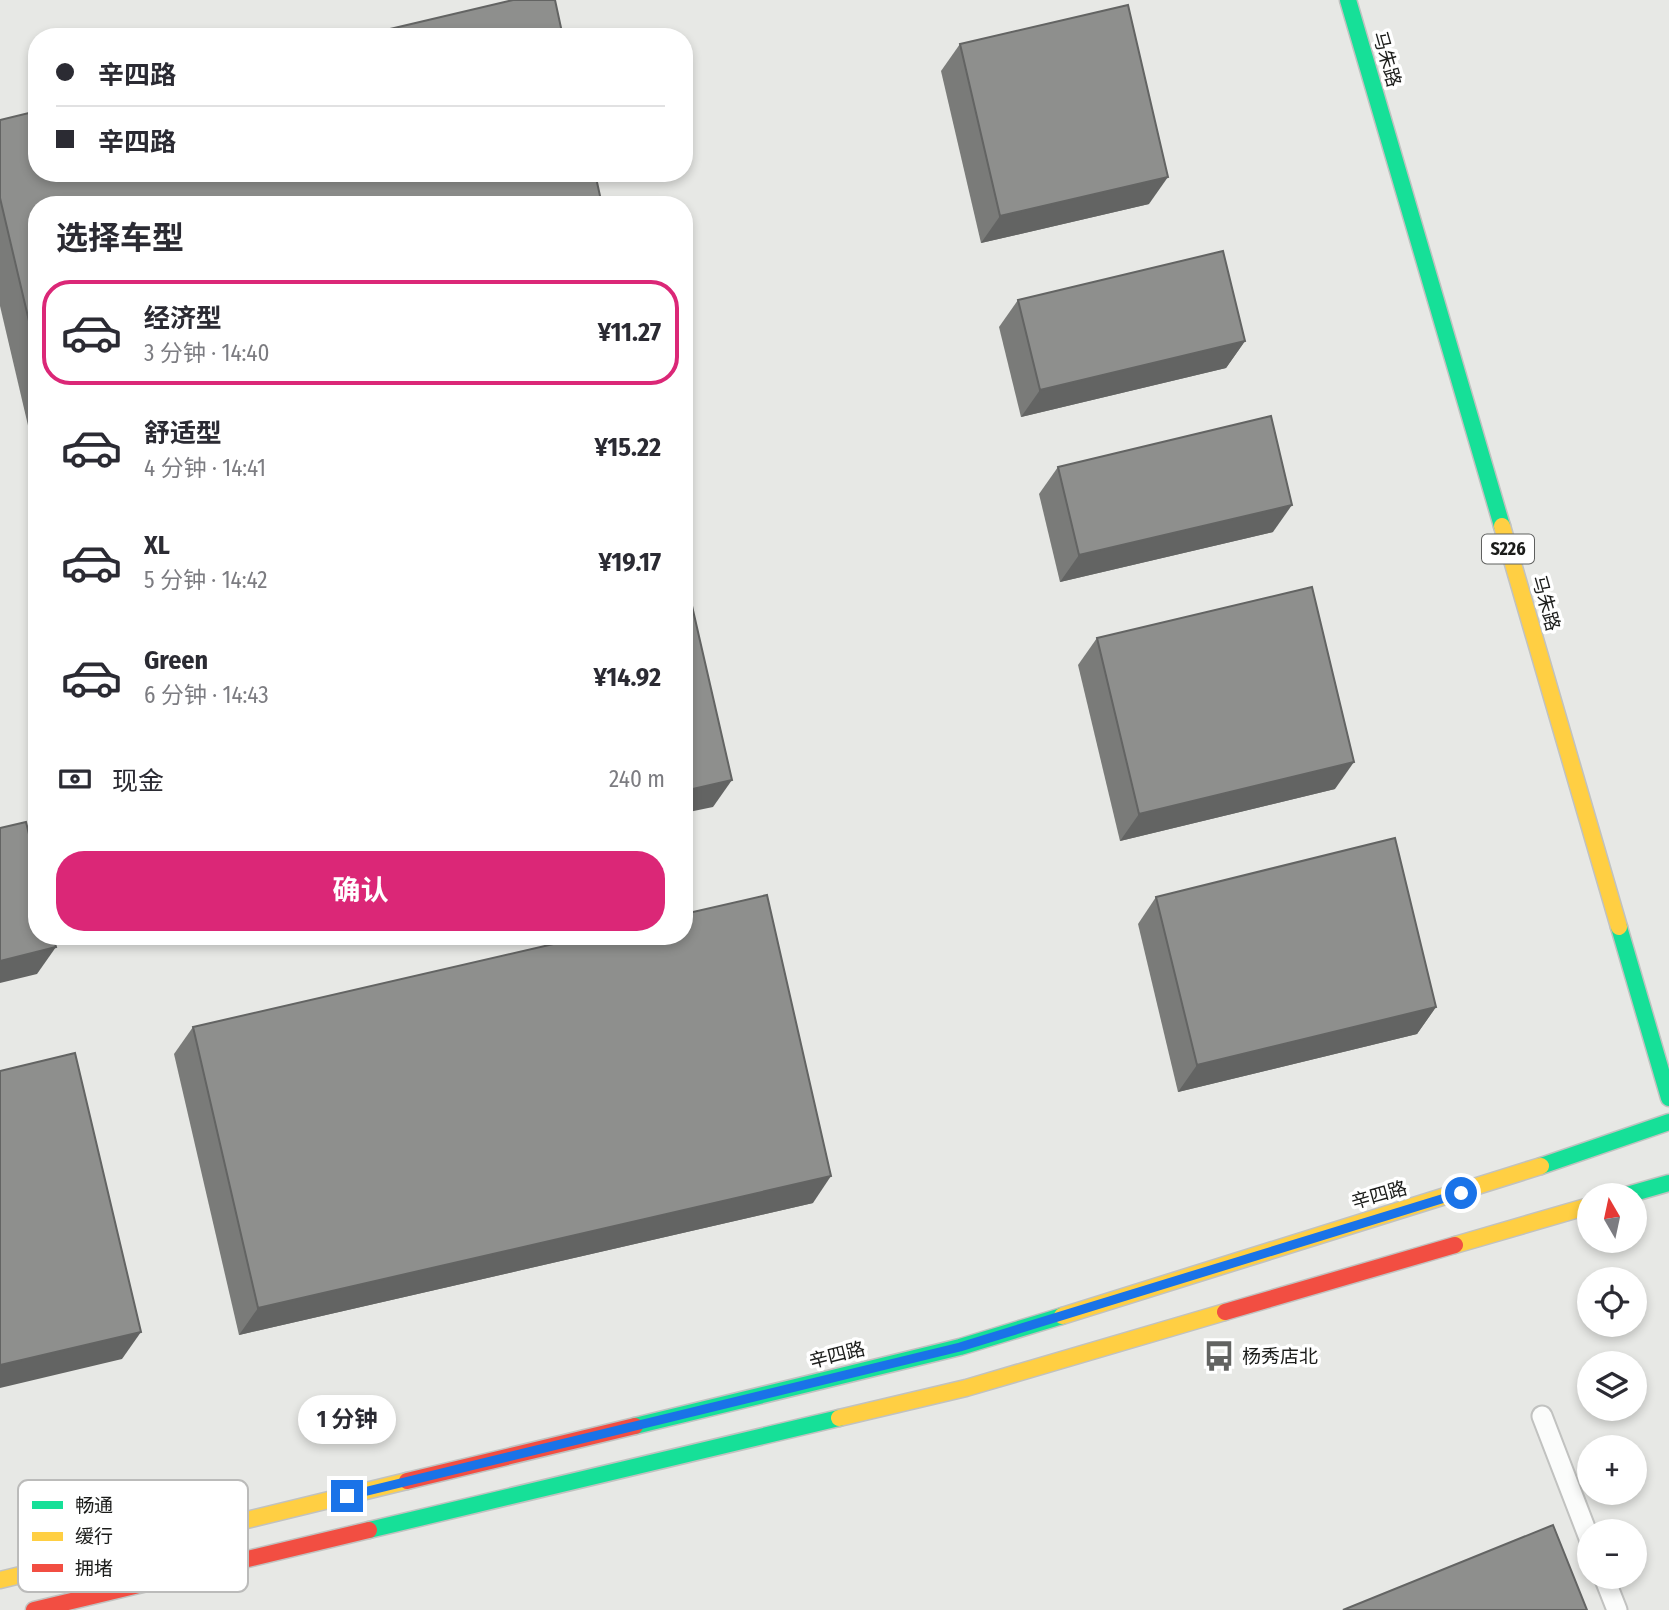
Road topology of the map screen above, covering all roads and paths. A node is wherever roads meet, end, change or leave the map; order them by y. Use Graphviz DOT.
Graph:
graph roads {
  1 [pos="1348,0"];
  2 [pos="1669,1098"];
  3 [pos="1669,1122"];
  4 [pos="1669,1183"];
  5 [pos="1647,1189"];
  6 [pos="1577,1210"];
  7 [pos="1542,1416"];
  8 [pos="1582,1519"];
  9 [pos="248,1520"];
  10 [pos="248,1559"];
  11 [pos="18,1576"];
  12 [pos="0,1580"];
  13 [pos="1609,1589"];
  14 [pos="110,1592"];
  15 [pos="34,1610"];
  16 [pos="1617,1610"];
  1 -- 2 [label="main road, 马朱路 / S226"];
  3 -- 9 [label="main road, 辛四路"];
  4 -- 5 [label="main road"];
  6 -- 10 [label="main road"];
  7 -- 8 [label="lane"];
  11 -- 12 [label="main road, 辛四路"];
  13 -- 16 [label="lane"];
  14 -- 15 [label="main road"];
}
